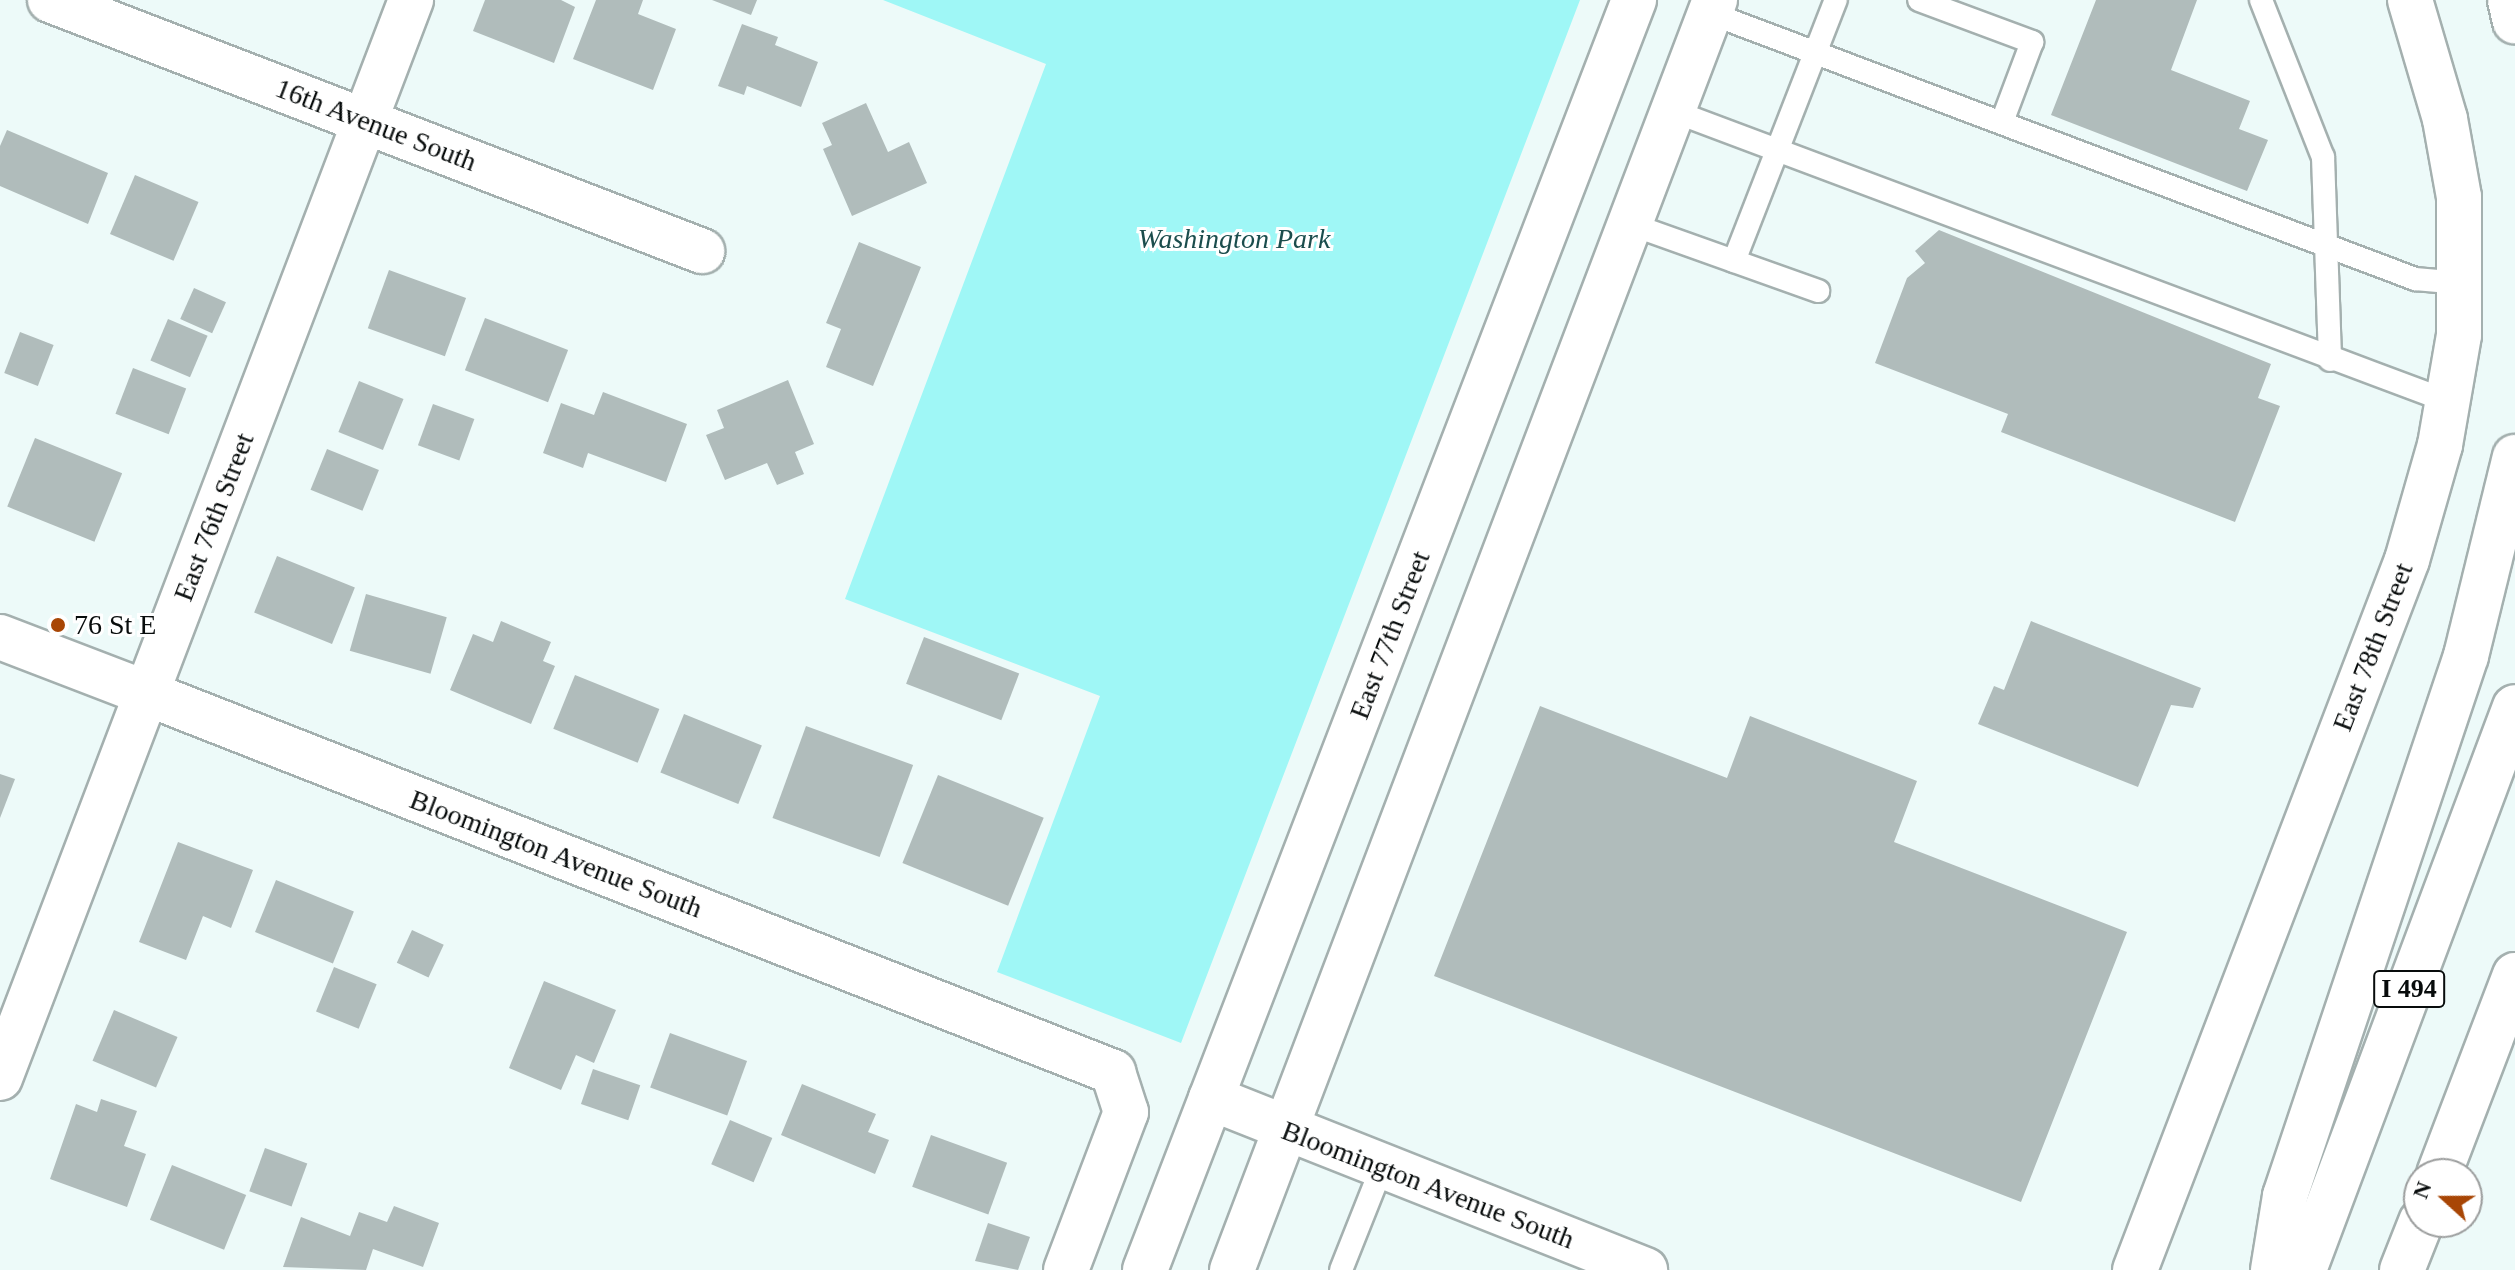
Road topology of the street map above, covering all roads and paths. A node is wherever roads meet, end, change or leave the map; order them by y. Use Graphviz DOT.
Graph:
graph roads {
  1 [pos="50,0"];
  2 [pos="411,0"];
  3 [pos="1634,0"];
  4 [pos="1836,0"];
  5 [pos="1919,0"];
  6 [pos="2261,0"];
  7 [pos="2410,0"];
  8 [pos="2510,0"];
  9 [pos="1713,6"];
  10 [pos="2515,21"];
  11 [pos="1817,51"];
  12 [pos="1673,111"];
  13 [pos="365,121"];
  14 [pos="2002,122"];
  15 [pos="1777,151"];
  16 [pos="1630,224"];
  17 [pos="2329,246"];
  18 [pos="702,251"];
  19 [pos="1734,261"];
  20 [pos="2461,283"];
  21 [pos="1818,291"];
  22 [pos="2330,360"];
  23 [pos="2450,402"];
  24 [pos="2515,457"];
  25 [pos="0,637"];
  26 [pos="146,693"];
  27 [pos="2515,707"];
  28 [pos="2515,975"];
  29 [pos="0,1078"];
  30 [pos="1211,1098"];
  31 [pos="1286,1129"];
  32 [pos="2445,1158"];
  33 [pos="1382,1167"];
  34 [pos="2415,1238"];
  35 [pos="1066,1270"];
  36 [pos="1145,1270"];
  37 [pos="1232,1270"];
  38 [pos="1341,1270"];
  39 [pos="1645,1270"];
  40 [pos="2135,1270"];
  41 [pos="2273,1270"];
  42 [pos="2304,1270"];
  43 [pos="2402,1270"];
  1 -- 13 [label="main road, 16th Avenue South"];
  2 -- 13 [label="main road, East 76th Street"];
  3 -- 30 [label="main road, East 77th Street"];
  4 -- 11 [label="lane"];
  5 -- 14 [label="lane"];
  6 -- 17 [label="lane"];
  7 -- 20 [label="main road, East 78th Street"];
  8 -- 10 [label="main road"];
  9 -- 11 [label="lane"];
  9 -- 12 [label="main road"];
  11 -- 14 [label="lane"];
  11 -- 15 [label="lane"];
  12 -- 15 [label="lane"];
  12 -- 16 [label="main road"];
  13 -- 18 [label="main road, 16th Avenue South"];
  13 -- 26 [label="main road, East 76th Street"];
  14 -- 17 [label="lane"];
  15 -- 19 [label="lane"];
  15 -- 22 [label="lane"];
  16 -- 19 [label="lane"];
  16 -- 31 [label="main road"];
  17 -- 20 [label="lane"];
  17 -- 22 [label="lane"];
  19 -- 21 [label="lane"];
  20 -- 23 [label="main road, East 78th Street"];
  22 -- 23 [label="lane"];
  23 -- 40 [label="main road, East 78th Street"];
  24 -- 41 [label="main road"];
  25 -- 26 [label="main road, Bloomington Avenue South"];
  26 -- 29 [label="main road, East 76th Street"];
  26 -- 35 [label="main road, Bloomington Avenue South"];
  27 -- 42 [label="main road, I 494"];
  28 -- 32 [label="main road"];
  30 -- 31 [label="main road, Bloomington Avenue South"];
  30 -- 36 [label="main road, East 77th Street"];
  31 -- 33 [label="main road, Bloomington Avenue South"];
  31 -- 37 [label="main road"];
  33 -- 38 [label="lane"];
  33 -- 39 [label="main road, Bloomington Avenue South"];
  34 -- 43 [label="main road"];
}
